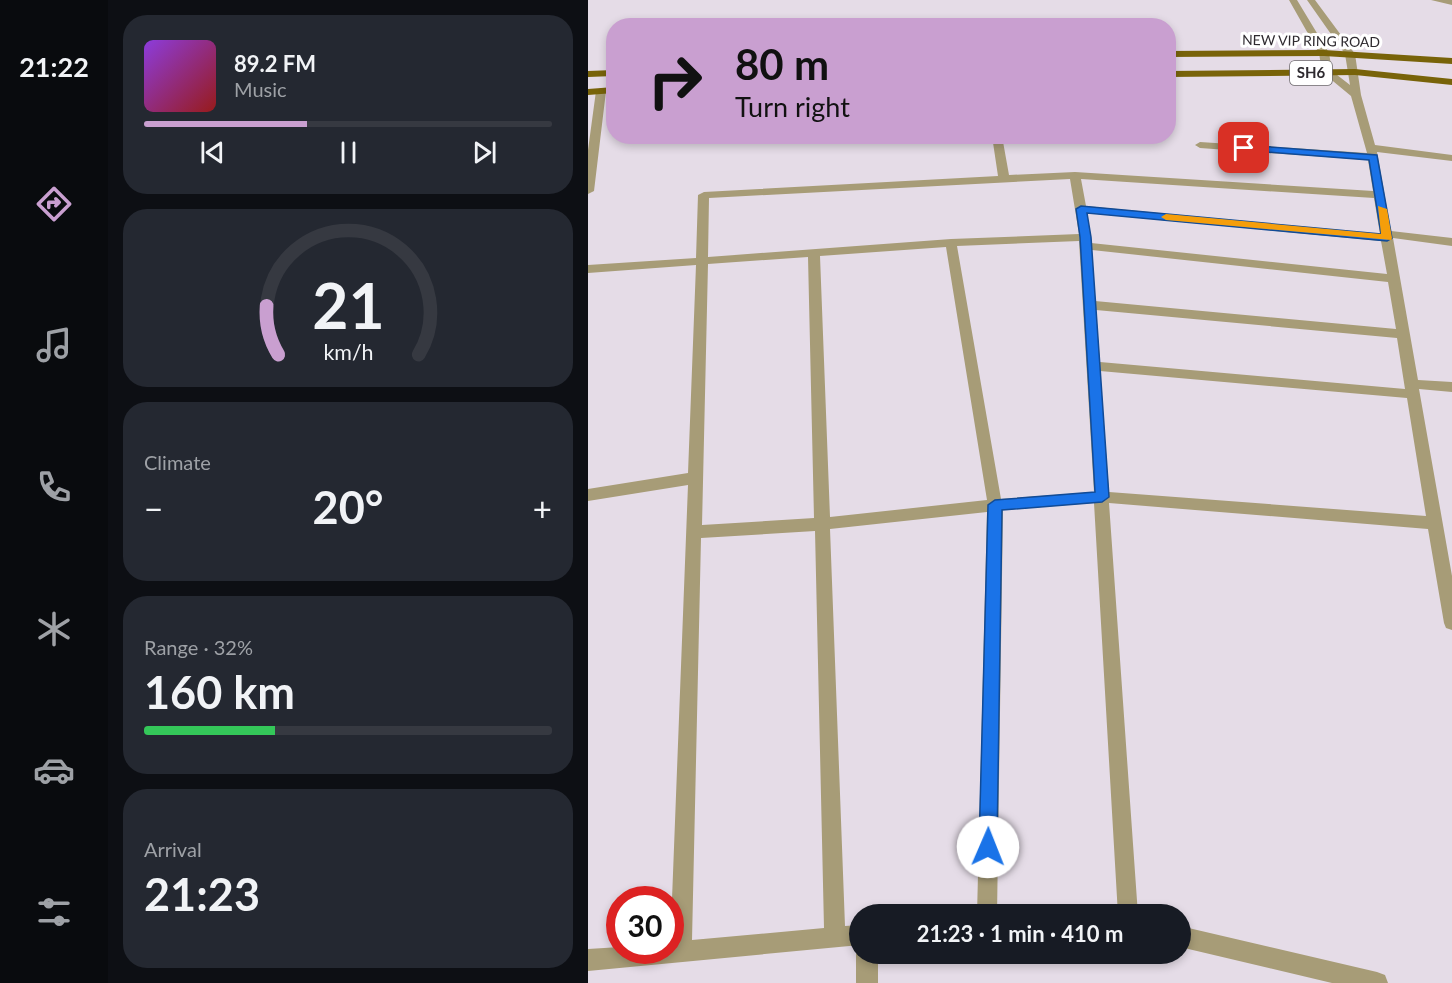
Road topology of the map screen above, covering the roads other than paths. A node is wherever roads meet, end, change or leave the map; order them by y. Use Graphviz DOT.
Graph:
graph roads {
  1 [pos="1293,0"];
  2 [pos="1311,0"];
  3 [pos="1435,0"];
  4 [pos="1452,2"];
  5 [pos="1324,52"];
  6 [pos="1176,54"];
  7 [pos="1350,54"];
  8 [pos="1452,61"];
  9 [pos="1327,72"];
  10 [pos="1354,72"];
  11 [pos="606,73"];
  12 [pos="588,74"];
  13 [pos="1176,74"];
  14 [pos="1452,82"];
  15 [pos="601,91"];
  16 [pos="606,91"];
  17 [pos="588,92"];
  18 [pos="1356,95"];
  19 [pos="998,144"];
  20 [pos="1200,145"];
  21 [pos="1372,153"];
  22 [pos="1452,158"];
  23 [pos="1075,175"];
  24 [pos="1004,179"];
  25 [pos="588,191"];
  26 [pos="1380,195"];
  27 [pos="1081,209"];
  28 [pos="1386,236"];
  29 [pos="1086,242"];
  30 [pos="1452,242"];
  31 [pos="951,243"];
  32 [pos="814,255"];
  33 [pos="701,262"];
  34 [pos="588,269"];
  35 [pos="1394,279"];
  36 [pos="1090,305"];
  37 [pos="1403,334"];
  38 [pos="1094,366"];
  39 [pos="1452,387"];
  40 [pos="1412,389"];
  41 [pos="695,478"];
  42 [pos="588,495"];
  43 [pos="1102,497"];
  44 [pos="995,505"];
  45 [pos="822,524"];
  46 [pos="1435,524"];
  47 [pos="693,532"];
  48 [pos="1452,622"];
  49 [pos="683,886"];
  50 [pos="987,904"];
  51 [pos="1127,904"];
  52 [pos="849,936"];
  53 [pos="835,937"];
  54 [pos="1191,939"];
  55 [pos="684,952"];
  56 [pos="606,958"];
  57 [pos="588,960"];
  58 [pos="867,964"];
  59 [pos="867,983"];
  60 [pos="1377,983"];
  1 -- 5 [label="street"];
  2 -- 7 [label="street"];
  3 -- 4 [label="street"];
  5 -- 6 [label="main road, NEW VIP RING ROAD"];
  5 -- 7 [label="main road, NEW VIP RING ROAD"];
  5 -- 9 [label="street"];
  7 -- 8 [label="main road, NEW VIP RING ROAD"];
  7 -- 10 [label="street"];
  9 -- 10 [label="main road, NEW VIP RING ROAD / SH6"];
  9 -- 13 [label="main road, NEW VIP RING ROAD / SH6"];
  9 -- 18 [label="street"];
  10 -- 14 [label="main road, NEW VIP RING ROAD / SH6"];
  10 -- 18 [label="street"];
  11 -- 12 [label="main road"];
  15 -- 16 [label="main road"];
  15 -- 17 [label="main road"];
  15 -- 25 [label="street"];
  18 -- 21 [label="street"];
  19 -- 24 [label="street"];
  20 -- 21 [label="street"];
  21 -- 22 [label="street"];
  21 -- 26 [label="street"];
  23 -- 24 [label="street"];
  23 -- 26 [label="street"];
  23 -- 27 [label="street"];
  24 -- 33 [label="street"];
  26 -- 28 [label="street"];
  27 -- 28 [label="street"];
  27 -- 29 [label="street"];
  28 -- 30 [label="street"];
  28 -- 35 [label="street"];
  29 -- 31 [label="street"];
  29 -- 35 [label="street"];
  29 -- 36 [label="street"];
  31 -- 32 [label="street"];
  31 -- 44 [label="street"];
  32 -- 33 [label="street"];
  32 -- 45 [label="street"];
  33 -- 34 [label="street"];
  33 -- 41 [label="street"];
  35 -- 37 [label="street"];
  36 -- 37 [label="street"];
  36 -- 38 [label="street"];
  37 -- 40 [label="street"];
  38 -- 40 [label="street"];
  38 -- 43 [label="street"];
  39 -- 40 [label="street"];
  40 -- 46 [label="street"];
  41 -- 42 [label="street"];
  41 -- 47 [label="street"];
  43 -- 44 [label="street"];
  43 -- 46 [label="street"];
  43 -- 51 [label="street"];
  44 -- 45 [label="street"];
  44 -- 50 [label="street"];
  45 -- 47 [label="street"];
  45 -- 53 [label="street"];
  46 -- 48 [label="street"];
  47 -- 49 [label="street"];
  52 -- 53 [label="street"];
  53 -- 55 [label="street"];
  54 -- 60 [label="street"];
  56 -- 57 [label="street"];
  58 -- 59 [label="street"];
}
